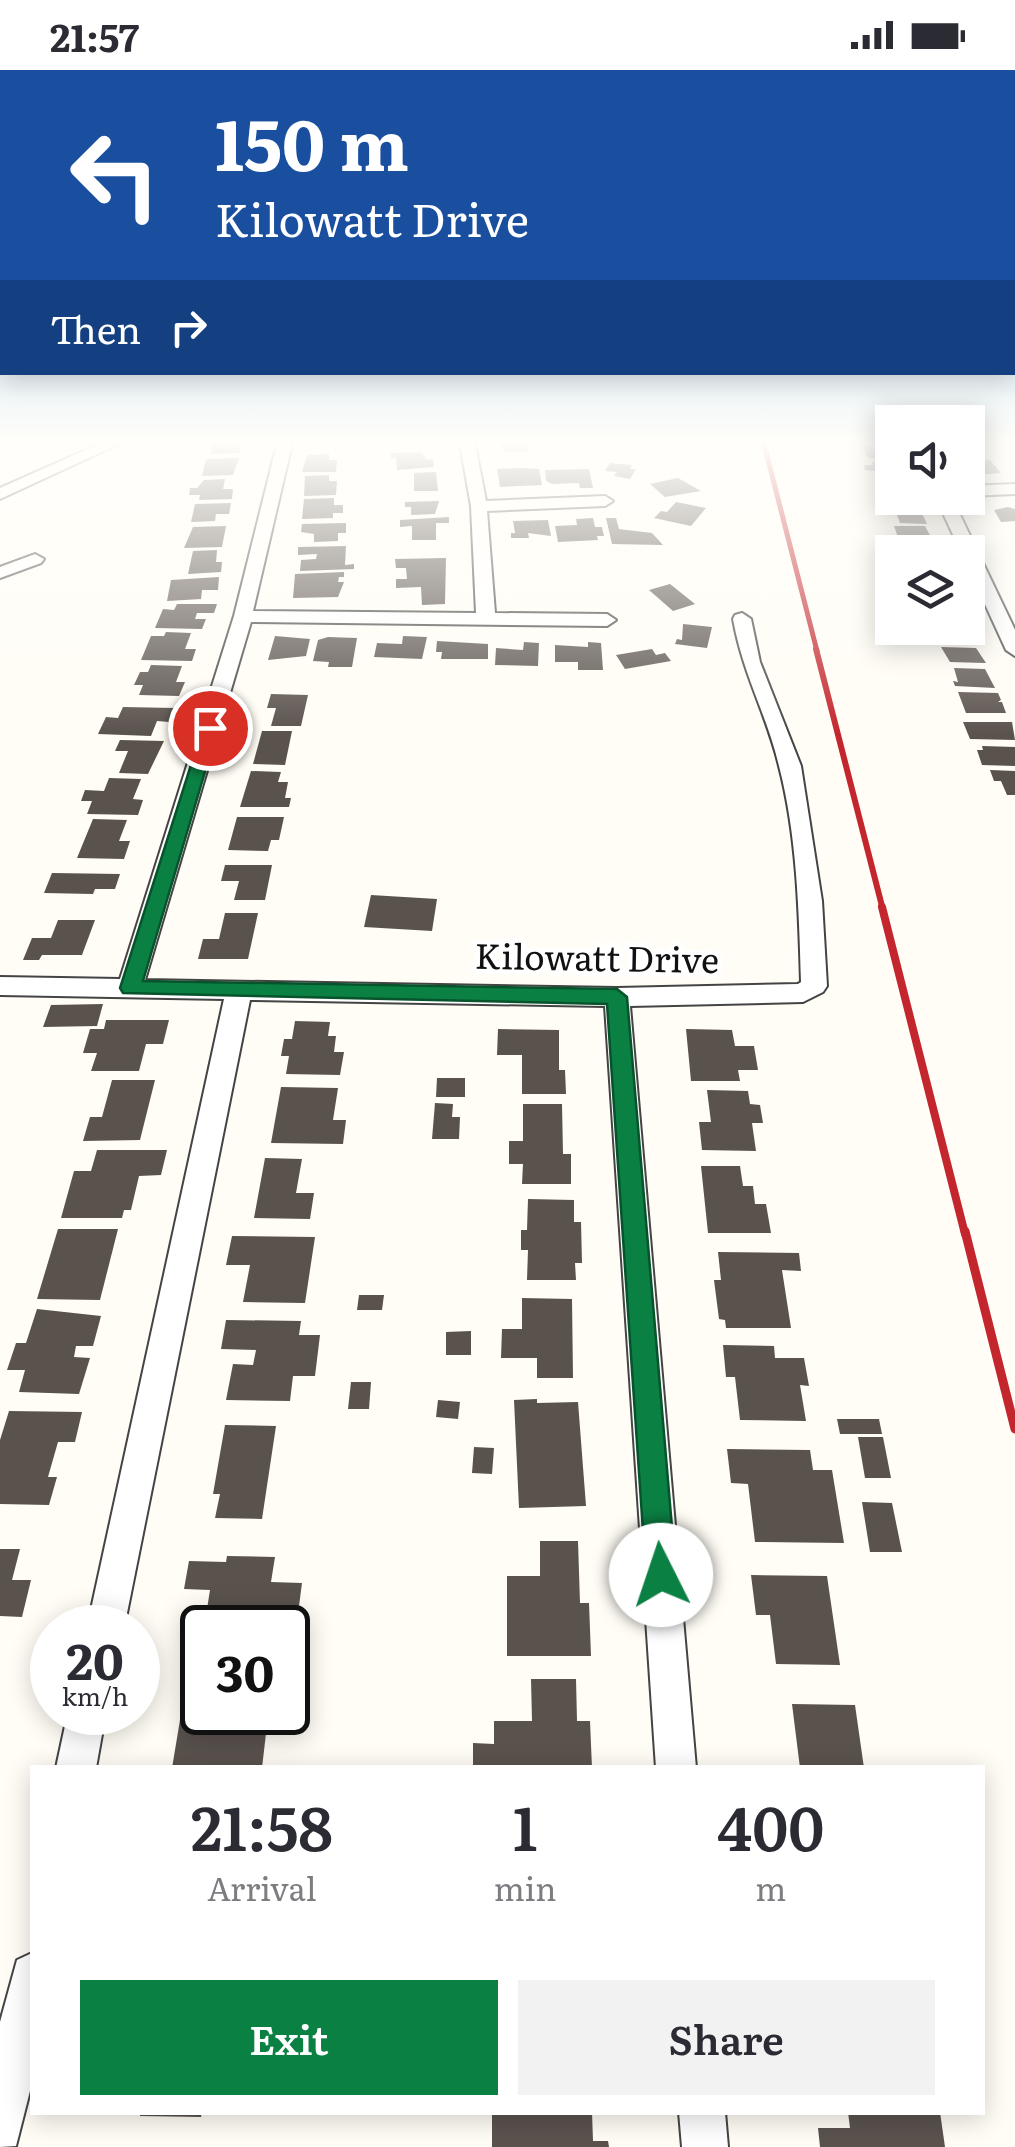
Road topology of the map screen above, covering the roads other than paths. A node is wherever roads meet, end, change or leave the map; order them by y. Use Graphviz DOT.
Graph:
graph roads {
  1 [pos="261,541"];
  2 [pos="481,541"];
  3 [pos="964,541"];
  4 [pos="35,559"];
  5 [pos="0,573"];
  6 [pos="244,616"];
  7 [pos="742,618"];
  8 [pos="486,620"];
  9 [pos="607,620"];
  10 [pos="1015,650"];
  11 [pos="0,986"];
  12 [pos="130,988"];
  13 [pos="239,990"];
  14 [pos="617,997"];
  15 [pos="110,1605"];
  16 [pos="83,1735"];
  17 [pos="77,1765"];
  18 [pos="676,1765"];
  19 [pos="30,1985"];
  20 [pos="702,2115"];
  21 [pos="0,2130"];
  22 [pos="705,2147"];
  1 -- 6 [label="street"];
  2 -- 8 [label="street"];
  3 -- 10 [label="street"];
  4 -- 5 [label="street"];
  6 -- 8 [label="street"];
  6 -- 12 [label="street"];
  7 -- 14 [label="street, Kilowatt Drive"];
  8 -- 9 [label="street"];
  11 -- 12 [label="street, Kilowatt Drive"];
  12 -- 13 [label="street, Kilowatt Drive"];
  13 -- 14 [label="street, Kilowatt Drive"];
  13 -- 15 [label="street"];
  14 -- 18 [label="street"];
  16 -- 17 [label="street"];
  19 -- 21 [label="street"];
  20 -- 22 [label="street"];
}
